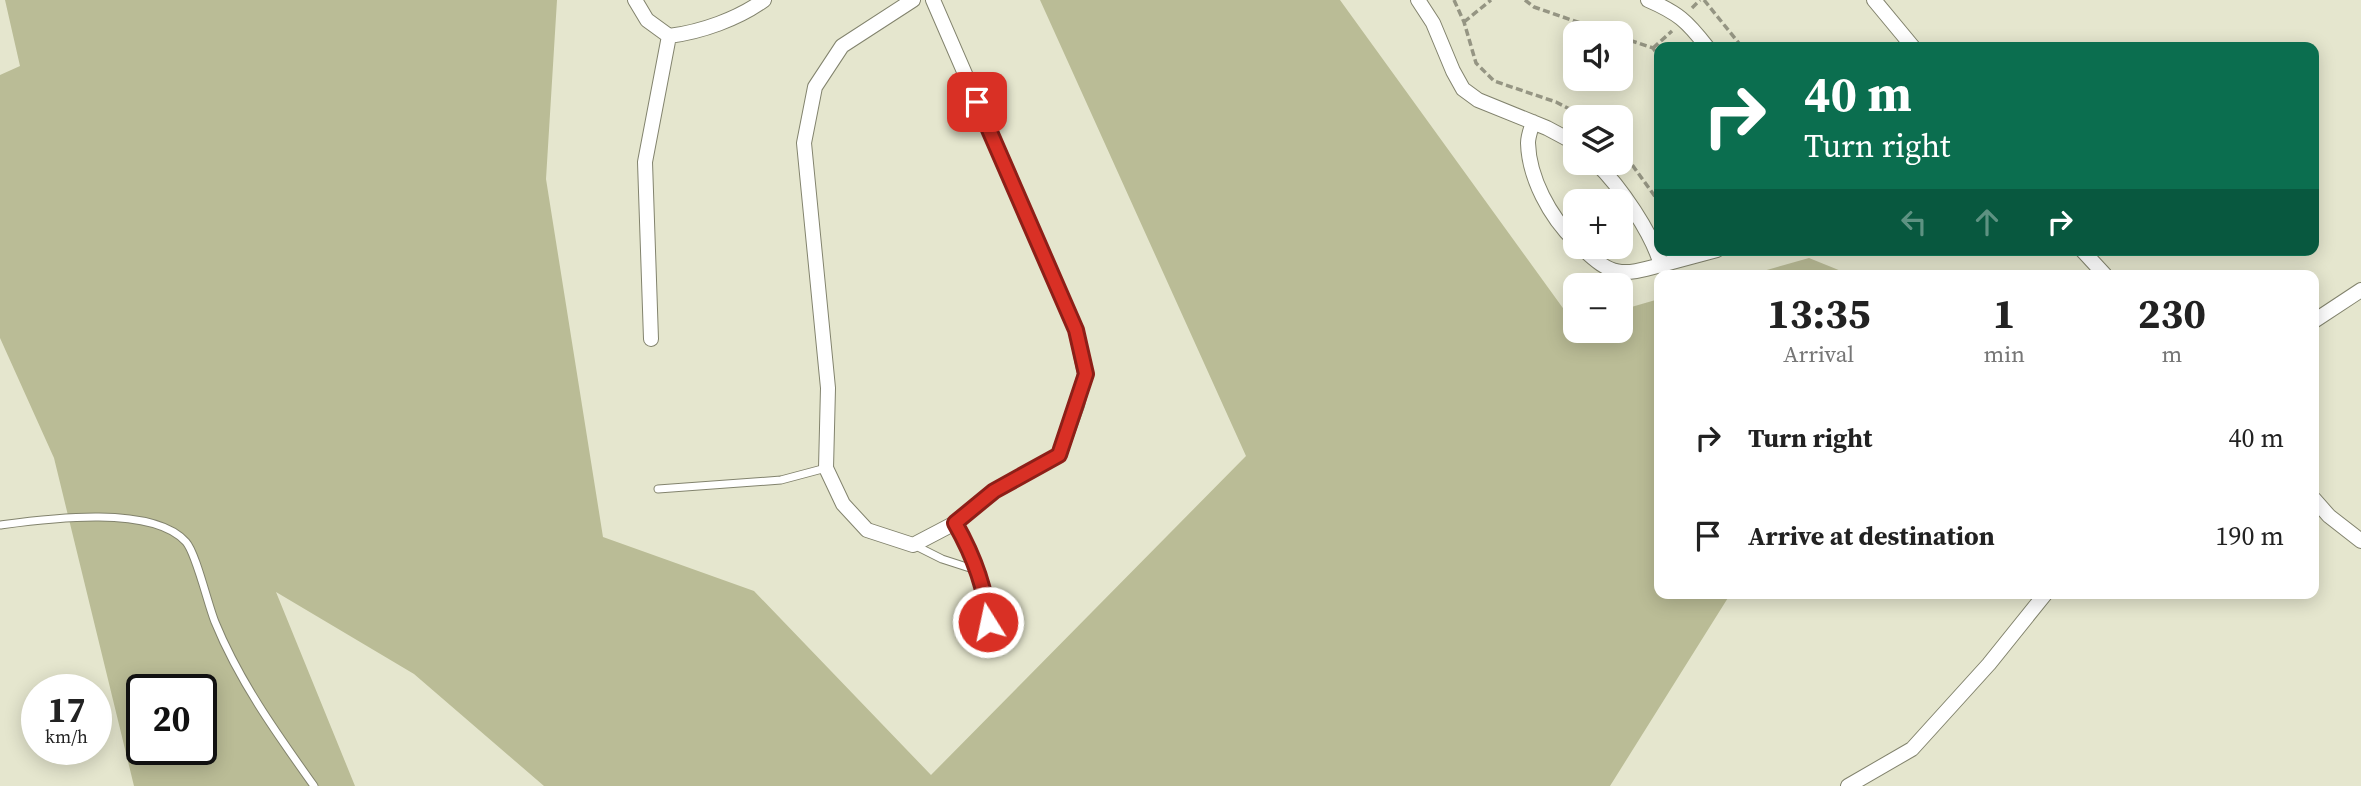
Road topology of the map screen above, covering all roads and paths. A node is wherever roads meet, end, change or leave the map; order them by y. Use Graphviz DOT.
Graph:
graph roads {
  1 [pos="635,0"];
  2 [pos="764,0"];
  3 [pos="913,0"];
  4 [pos="933,0"];
  5 [pos="1418,0"];
  6 [pos="1454,0"];
  7 [pos="1491,0"];
  8 [pos="1525,0"];
  9 [pos="1648,0"];
  10 [pos="1702,0"];
  11 [pos="1874,0"];
  12 [pos="1691,9"];
  13 [pos="1573,21"];
  14 [pos="1464,22"];
  15 [pos="1678,25"];
  16 [pos="669,36"];
  17 [pos="1633,41"];
  18 [pos="1660,42"];
  19 [pos="1703,42"];
  20 [pos="1738,42"];
  21 [pos="1909,42"];
  22 [pos="1653,48"];
  23 [pos="1563,106"];
  24 [pos="1533,122"];
  25 [pos="1563,137"];
  26 [pos="1633,166"];
  27 [pos="1605,175"];
  28 [pos="1654,195"];
  29 [pos="1563,224"];
  30 [pos="1654,242"];
  31 [pos="1658,256"];
  32 [pos="1695,256"];
  33 [pos="2088,256"];
  34 [pos="1594,259"];
  35 [pos="1661,265"];
  36 [pos="2100,270"];
  37 [pos="2361,290"];
  38 [pos="2319,318"];
  39 [pos="651,339"];
  40 [pos="827,468"];
  41 [pos="658,489"];
  42 [pos="2319,505"];
  43 [pos="955,523"];
  44 [pos="0,525"];
  45 [pos="2361,541"];
  46 [pos="913,545"];
  47 [pos="976,570"];
  48 [pos="2041,599"];
  49 [pos="975,639"];
  50 [pos="314,786"];
  51 [pos="1848,786"];
  1 -- 16 [label="street"];
  2 -- 16 [label="street"];
  3 -- 40 [label="street"];
  4 -- 43 [label="street"];
  5 -- 24 [label="street"];
  6 -- 14 [label="path"];
  7 -- 14 [label="path"];
  8 -- 13 [label="path"];
  9 -- 19 [label="street"];
  10 -- 12 [label="path"];
  10 -- 20 [label="path"];
  11 -- 21 [label="street"];
  14 -- 23 [label="path"];
  15 -- 18 [label="path"];
  16 -- 39 [label="street"];
  17 -- 22 [label="path"];
  24 -- 25 [label="street"];
  24 -- 29 [label="street"];
  26 -- 28 [label="path"];
  27 -- 30 [label="street"];
  31 -- 35 [label="street"];
  32 -- 35 [label="street"];
  33 -- 36 [label="street"];
  34 -- 35 [label="street"];
  37 -- 38 [label="street"];
  40 -- 41 [label="lane"];
  40 -- 46 [label="street"];
  42 -- 45 [label="street"];
  43 -- 46 [label="street"];
  43 -- 47 [label="lane"];
  44 -- 50 [label="lane"];
  46 -- 47 [label="lane"];
  47 -- 49 [label="lane"];
  48 -- 51 [label="street"];
}
